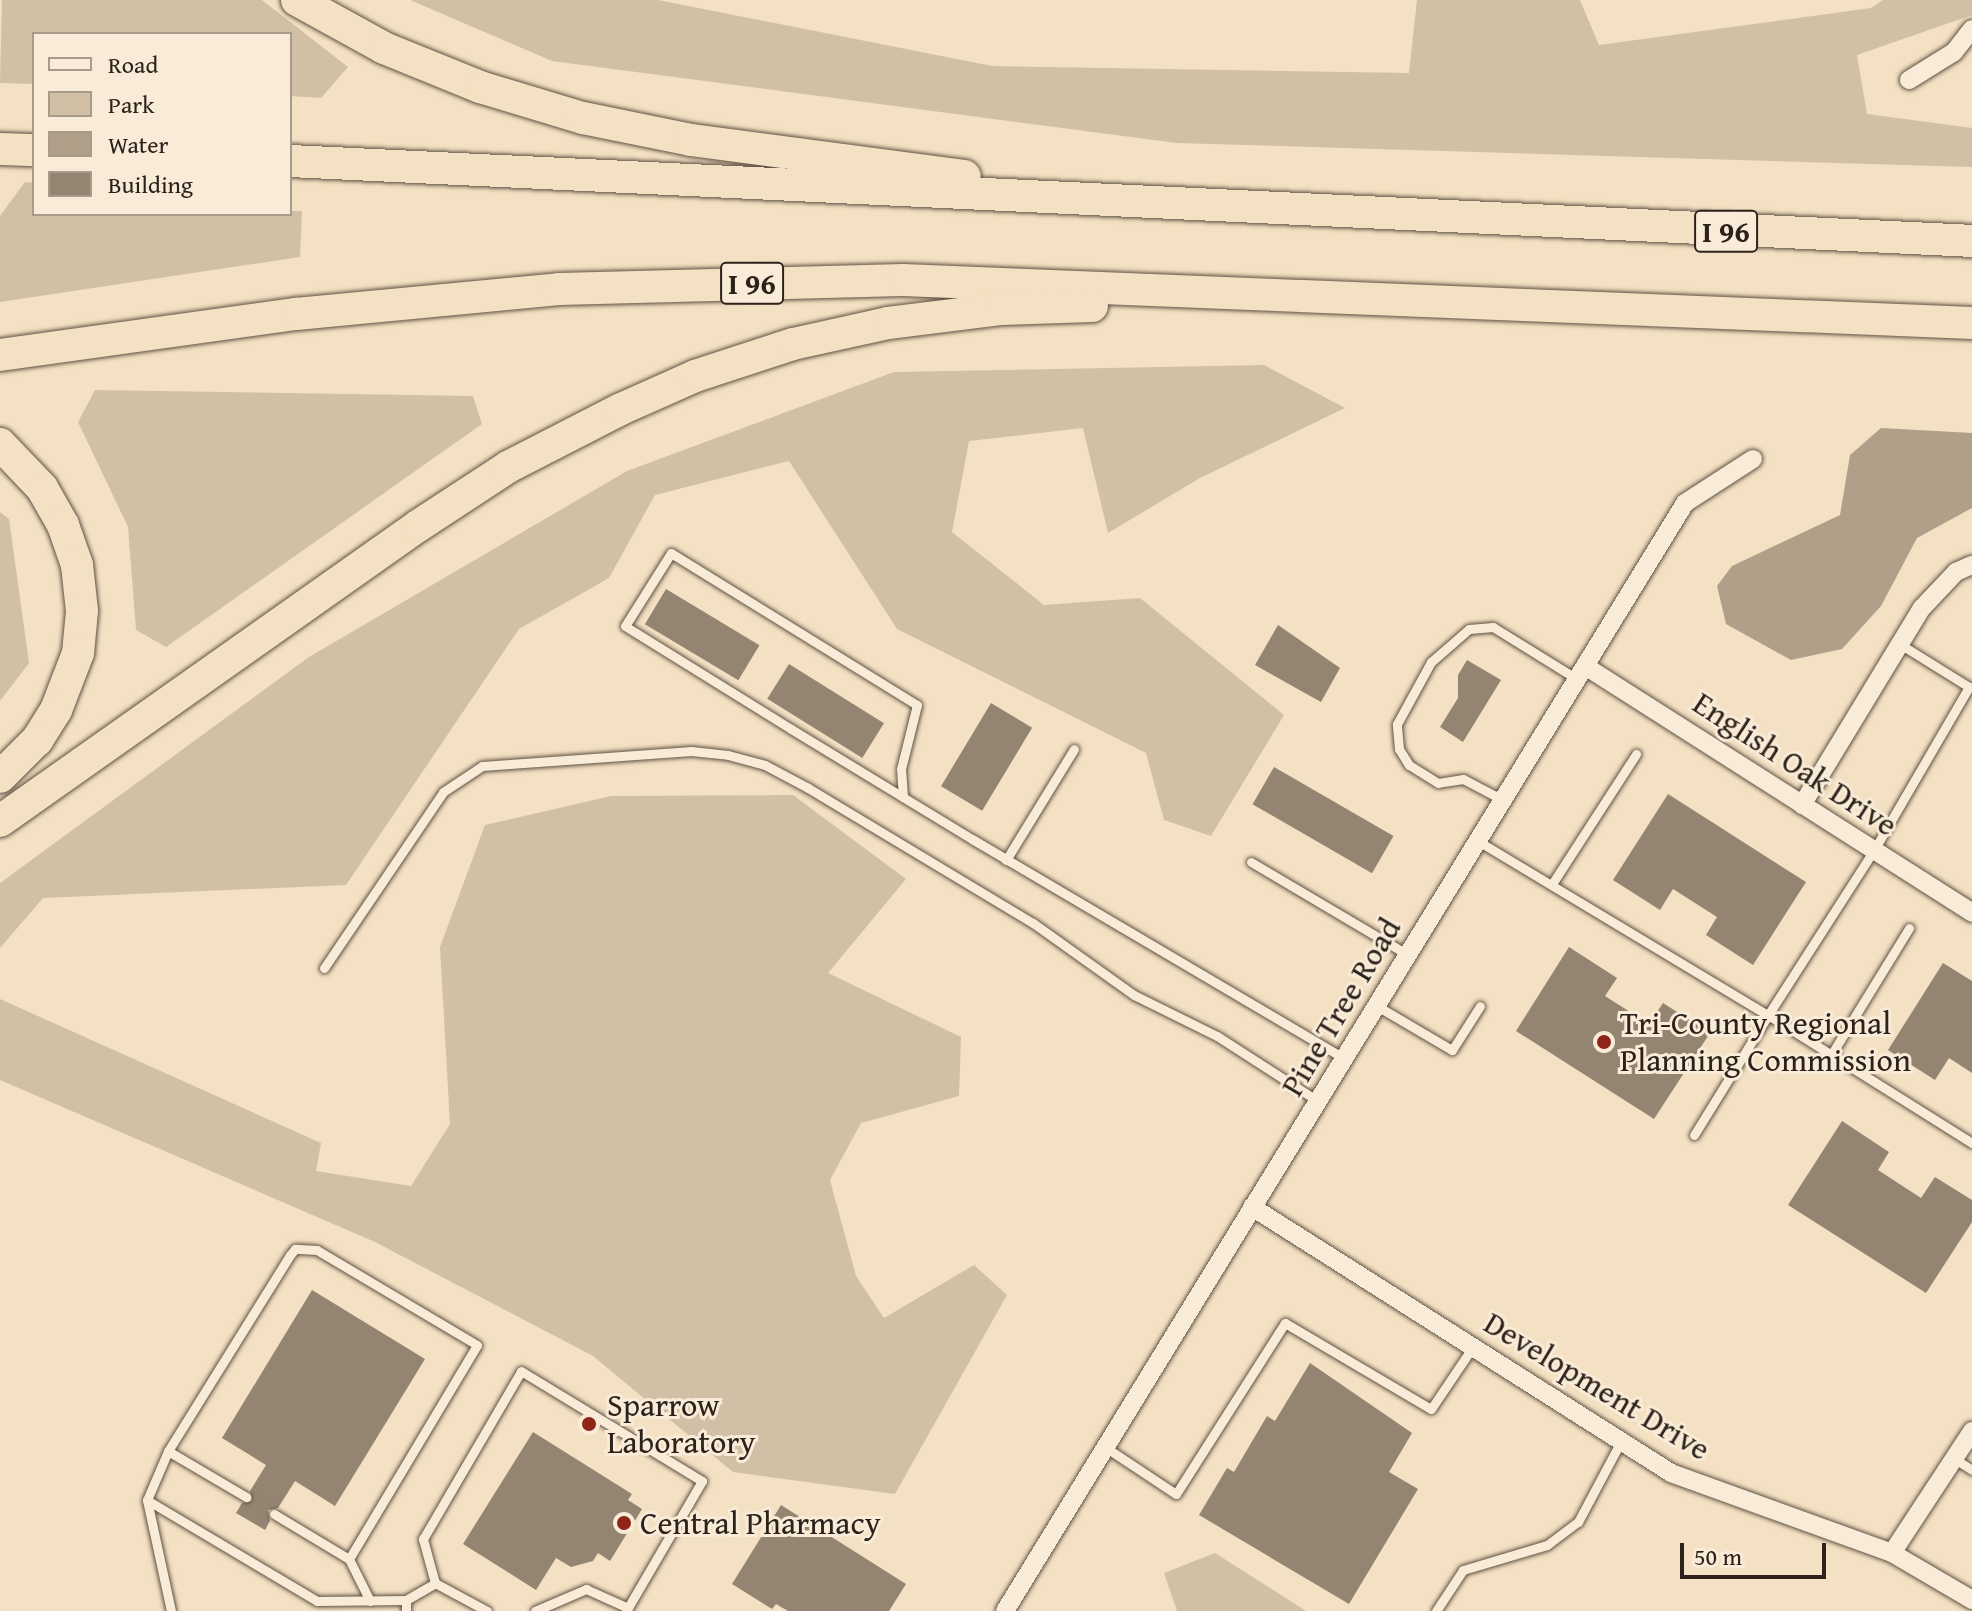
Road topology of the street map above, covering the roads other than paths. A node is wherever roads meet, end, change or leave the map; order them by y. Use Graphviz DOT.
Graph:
graph roads {
  1 [pos="297,0"];
  2 [pos="1972,29"];
  3 [pos="1909,80"];
  4 [pos="0,149"];
  5 [pos="32,150"];
  6 [pos="292,161"];
  7 [pos="1174,205"];
  8 [pos="1972,241"];
  9 [pos="1507,303"];
  10 [pos="1972,323"];
  11 [pos="0,355"];
  12 [pos="0,444"];
  13 [pos="1753,459"];
  14 [pos="1972,565"];
  15 [pos="1900,644"];
  16 [pos="1581,673"];
  17 [pos="1970,684"];
  18 [pos="1074,749"];
  19 [pos="1636,754"];
  20 [pos="0,777"];
  21 [pos="903,797"];
  22 [pos="1503,800"];
  23 [pos="1802,805"];
  24 [pos="0,821"];
  25 [pos="1478,841"];
  26 [pos="1874,850"];
  27 [pos="1006,860"];
  28 [pos="1251,862"];
  29 [pos="1552,884"];
  30 [pos="1972,913"];
  31 [pos="1909,928"];
  32 [pos="1408,955"];
  33 [pos="324,968"];
  34 [pos="1377,1006"];
  35 [pos="1480,1006"];
  36 [pos="1768,1015"];
  37 [pos="1831,1055"];
  38 [pos="1344,1058"];
  39 [pos="1319,1102"];
  40 [pos="1694,1135"];
  41 [pos="1972,1143"];
  42 [pos="1252,1207"];
  43 [pos="1472,1348"];
  44 [pos="1972,1431"];
  45 [pos="1621,1441"];
  46 [pos="1105,1447"];
  47 [pos="168,1451"];
  48 [pos="1955,1459"];
  49 [pos="1972,1470"];
  50 [pos="246,1497"];
  51 [pos="147,1500"];
  52 [pos="274,1514"];
  53 [pos="1892,1553"];
  54 [pos="349,1559"];
  55 [pos="435,1583"];
  56 [pos="406,1600"];
  57 [pos="1972,1600"];
  58 [pos="370,1601"];
  59 [pos="627,1609"];
  60 [pos="171,1611"];
  61 [pos="406,1611"];
  62 [pos="487,1611"];
  63 [pos="535,1611"];
  64 [pos="1005,1611"];
  65 [pos="1436,1611"];
  1 -- 7 [label="highway"];
  2 -- 3 [label="street"];
  4 -- 5 [label="highway"];
  6 -- 7 [label="highway, I 96"];
  7 -- 8 [label="highway, I 96"];
  9 -- 10 [label="highway, I 96"];
  9 -- 11 [label="highway, I 96"];
  9 -- 24 [label="highway"];
  12 -- 20 [label="highway"];
  13 -- 16 [label="street, Pine Tree Road"];
  14 -- 15 [label="street"];
  15 -- 17 [label="lane"];
  15 -- 23 [label="street"];
  16 -- 22 [label="street, Pine Tree Road"];
  16 -- 22 [label="lane"];
  16 -- 23 [label="street, English Oak Drive"];
  17 -- 26 [label="lane"];
  18 -- 27 [label="lane"];
  19 -- 29 [label="lane"];
  21 -- 21 [label="lane"];
  21 -- 27 [label="lane"];
  22 -- 25 [label="street, Pine Tree Road"];
  23 -- 26 [label="street, English Oak Drive"];
  25 -- 29 [label="lane"];
  25 -- 32 [label="street, Pine Tree Road"];
  26 -- 30 [label="street, English Oak Drive"];
  26 -- 36 [label="lane"];
  27 -- 38 [label="lane"];
  28 -- 32 [label="lane"];
  29 -- 36 [label="lane"];
  31 -- 37 [label="lane"];
  32 -- 34 [label="street, Pine Tree Road"];
  33 -- 39 [label="lane"];
  34 -- 35 [label="lane"];
  34 -- 38 [label="street, Pine Tree Road"];
  36 -- 37 [label="lane"];
  36 -- 40 [label="lane"];
  37 -- 41 [label="lane"];
  38 -- 39 [label="street, Pine Tree Road"];
  39 -- 42 [label="street, Pine Tree Road"];
  42 -- 43 [label="street, Development Drive"];
  42 -- 46 [label="street, Pine Tree Road"];
  43 -- 45 [label="street, Development Drive"];
  43 -- 46 [label="lane"];
  44 -- 48 [label="street"];
  45 -- 53 [label="street, Development Drive"];
  45 -- 65 [label="lane"];
  46 -- 64 [label="street, Pine Tree Road"];
  47 -- 50 [label="lane"];
  47 -- 51 [label="lane"];
  47 -- 54 [label="lane"];
  48 -- 49 [label="lane"];
  48 -- 53 [label="street"];
  51 -- 58 [label="lane"];
  51 -- 60 [label="lane"];
  52 -- 54 [label="lane"];
  53 -- 57 [label="street, Development Drive"];
  54 -- 58 [label="lane"];
  55 -- 56 [label="lane"];
  55 -- 59 [label="lane"];
  55 -- 62 [label="lane"];
  56 -- 58 [label="lane"];
  56 -- 61 [label="lane"];
  59 -- 63 [label="lane"];
}
